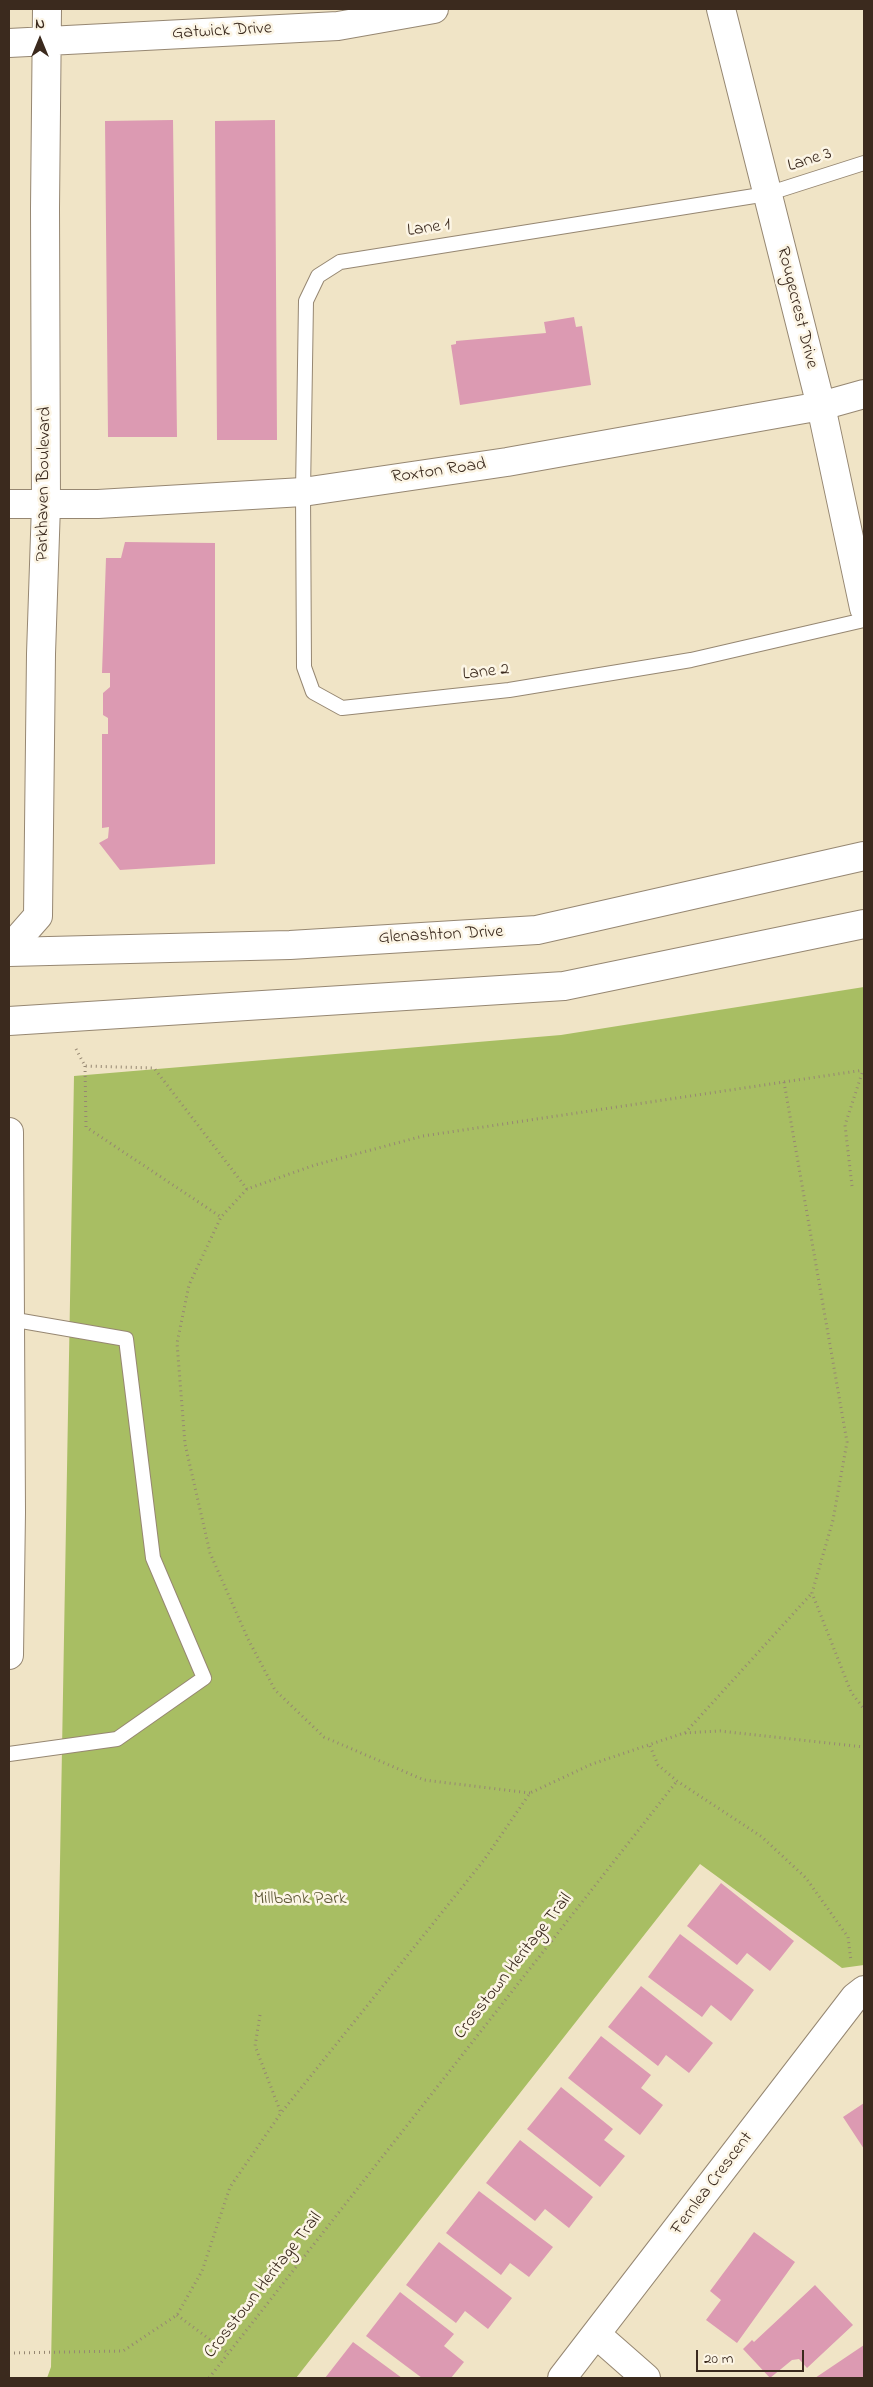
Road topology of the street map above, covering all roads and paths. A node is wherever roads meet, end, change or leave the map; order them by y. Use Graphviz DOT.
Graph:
graph roads {
  1 [pos="47,9"];
  2 [pos="434,9"];
  3 [pos="721,9"];
  4 [pos="47,41"];
  5 [pos="9,43"];
  6 [pos="864,163"];
  7 [pos="767,194"];
  8 [pos="864,394"];
  9 [pos="821,406"];
  10 [pos="303,492"];
  11 [pos="9,504"];
  12 [pos="46,505"];
  13 [pos="864,608"];
  14 [pos="864,620"];
  15 [pos="864,856"];
  16 [pos="864,924"];
  17 [pos="9,950"];
  18 [pos="9,1021"];
  19 [pos="76,1049"];
  20 [pos="85,1066"];
  21 [pos="864,1070"];
  22 [pos="784,1082"];
  23 [pos="9,1132"];
  24 [pos="852,1186"];
  25 [pos="247,1189"];
  26 [pos="221,1217"];
  27 [pos="10,1232"];
  28 [pos="10,1319"];
  29 [pos="10,1461"];
  30 [pos="812,1592"];
  31 [pos="9,1655"];
  32 [pos="864,1709"];
  33 [pos="684,1733"];
  34 [pos="650,1746"];
  35 [pos="864,1747"];
  36 [pos="9,1754"];
  37 [pos="677,1781"];
  38 [pos="530,1793"];
  39 [pos="860,1993"];
  40 [pos="260,2015"];
  41 [pos="281,2113"];
  42 [pos="177,2315"];
  43 [pos="597,2335"];
  44 [pos="9,2353"];
  45 [pos="229,2354"];
  46 [pos="209,2378"];
  47 [pos="562,2378"];
  48 [pos="646,2378"];
  1 -- 4 [label="street, Parkhaven Boulevard"];
  2 -- 4 [label="street, Gatwick Drive"];
  3 -- 7 [label="street, Rougecrest Drive"];
  4 -- 5 [label="street, Gatwick Drive"];
  4 -- 12 [label="street, Parkhaven Boulevard"];
  6 -- 7 [label="lane, Lane 3"];
  7 -- 9 [label="street, Rougecrest Drive"];
  7 -- 10 [label="lane, Lane 1"];
  8 -- 9 [label="street, Roxton Road"];
  9 -- 10 [label="street, Roxton Road"];
  9 -- 13 [label="street, Rougecrest Drive"];
  10 -- 12 [label="street, Roxton Road"];
  10 -- 14 [label="lane, Lane 2"];
  11 -- 12 [label="street, Roxton Road"];
  12 -- 17 [label="street, Parkhaven Boulevard"];
  15 -- 17 [label="street, Glenashton Drive"];
  16 -- 18 [label="street"];
  19 -- 20 [label="path"];
  20 -- 25 [label="path"];
  20 -- 26 [label="path"];
  21 -- 22 [label="path"];
  21 -- 24 [label="path"];
  22 -- 25 [label="path"];
  22 -- 30 [label="path"];
  23 -- 27 [label="street"];
  25 -- 26 [label="path"];
  26 -- 38 [label="path"];
  27 -- 28 [label="street"];
  28 -- 29 [label="street"];
  28 -- 36 [label="lane"];
  29 -- 31 [label="street"];
  30 -- 32 [label="path"];
  30 -- 33 [label="path"];
  33 -- 34 [label="path"];
  33 -- 35 [label="path"];
  34 -- 37 [label="path"];
  34 -- 38 [label="path"];
  37 -- 39 [label="path"];
  37 -- 45 [label="path, Crosstown Heritage Trail"];
  38 -- 41 [label="path"];
  39 -- 43 [label="street, Fernlea Crescent"];
  40 -- 41 [label="path"];
  41 -- 42 [label="path"];
  42 -- 44 [label="path"];
  42 -- 45 [label="path"];
  43 -- 47 [label="street, Fernlea Crescent"];
  43 -- 48 [label="street"];
  45 -- 46 [label="path, Crosstown Heritage Trail"];
}
